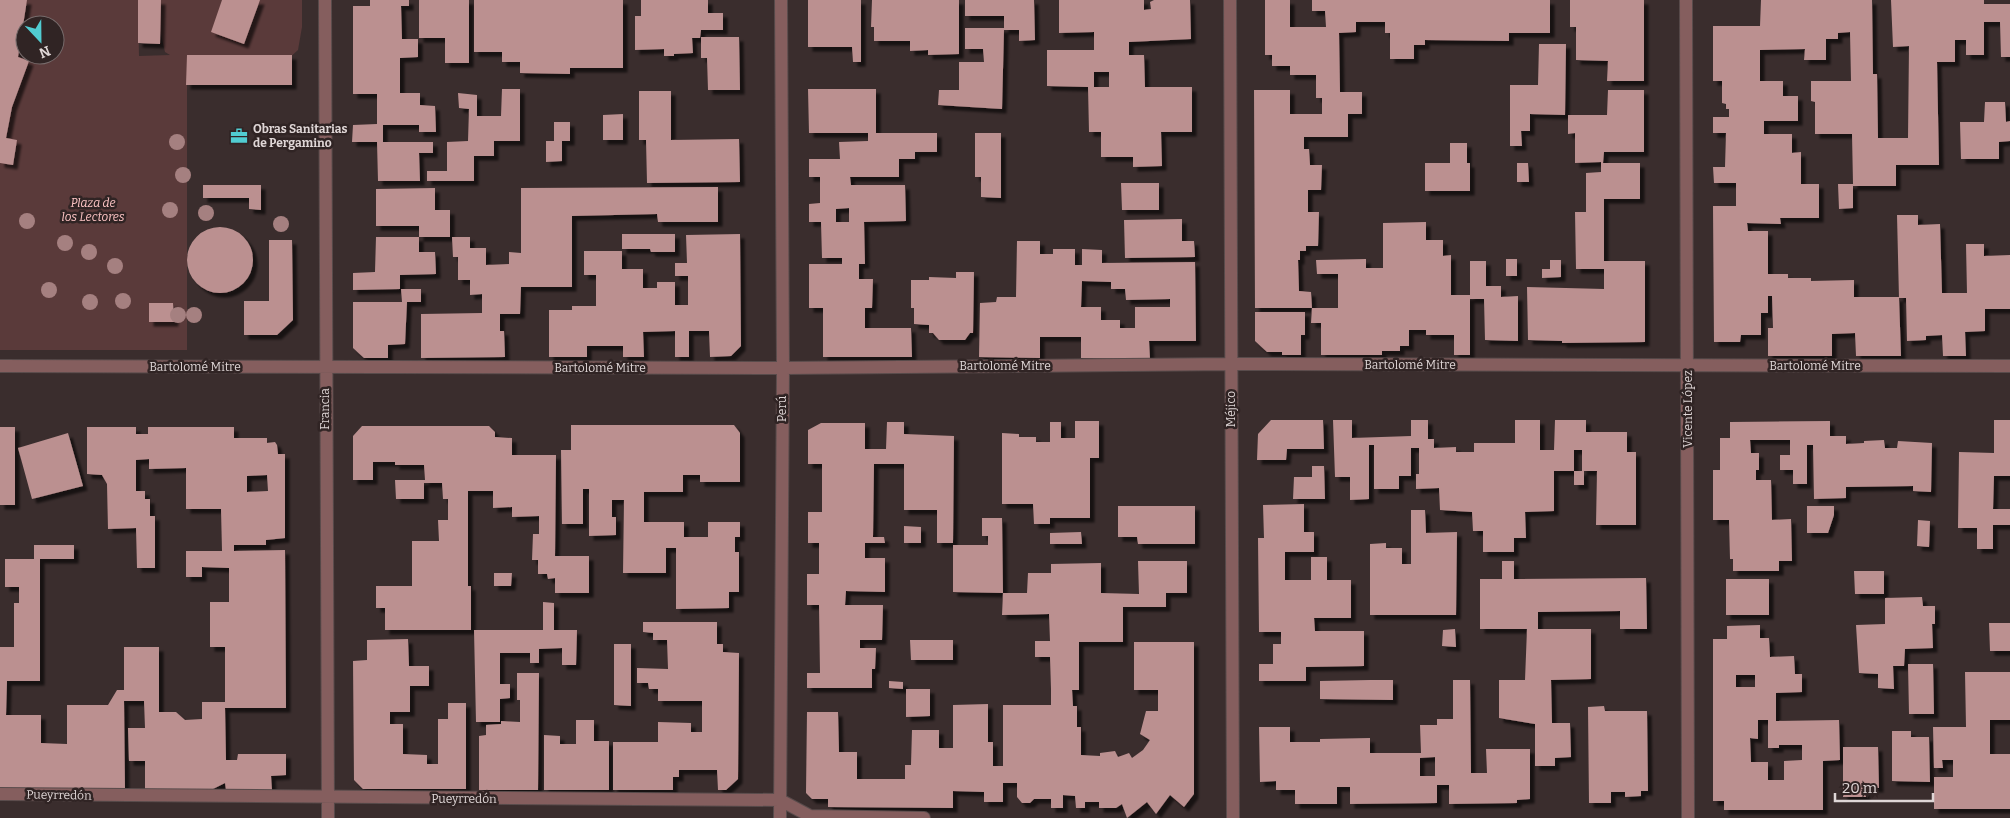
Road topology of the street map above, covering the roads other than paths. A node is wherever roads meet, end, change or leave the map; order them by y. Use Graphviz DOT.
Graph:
graph roads {
  1 [pos="325,0"];
  2 [pos="781,0"];
  3 [pos="1230,0"];
  4 [pos="1686,0"];
  5 [pos="1231,364"];
  6 [pos="0,366"];
  7 [pos="1688,366"];
  8 [pos="2010,366"];
  9 [pos="325,368"];
  10 [pos="783,368"];
  11 [pos="0,794"];
  12 [pos="327,798"];
  13 [pos="780,800"];
  14 [pos="328,818"];
  15 [pos="780,818"];
  16 [pos="924,818"];
  17 [pos="1233,818"];
  18 [pos="1688,818"];
  1 -- 9 [label="street, Francia"];
  2 -- 10 [label="street, Perú"];
  3 -- 5 [label="street, Méjico"];
  4 -- 7 [label="street, Vicente López"];
  5 -- 7 [label="street, Bartolomé Mitre"];
  5 -- 10 [label="street, Bartolomé Mitre"];
  5 -- 17 [label="street, Méjico"];
  6 -- 9 [label="street, Bartolomé Mitre"];
  7 -- 8 [label="street, Bartolomé Mitre"];
  7 -- 18 [label="street, Vicente López"];
  9 -- 10 [label="street, Bartolomé Mitre"];
  9 -- 12 [label="street, Francia"];
  10 -- 13 [label="street, Perú"];
  11 -- 12 [label="street, Pueyrredón"];
  12 -- 13 [label="street, Pueyrredón"];
  12 -- 14 [label="street, Francia"];
  13 -- 15 [label="street, Perú"];
  13 -- 16 [label="street, Pueyrredón"];
}
